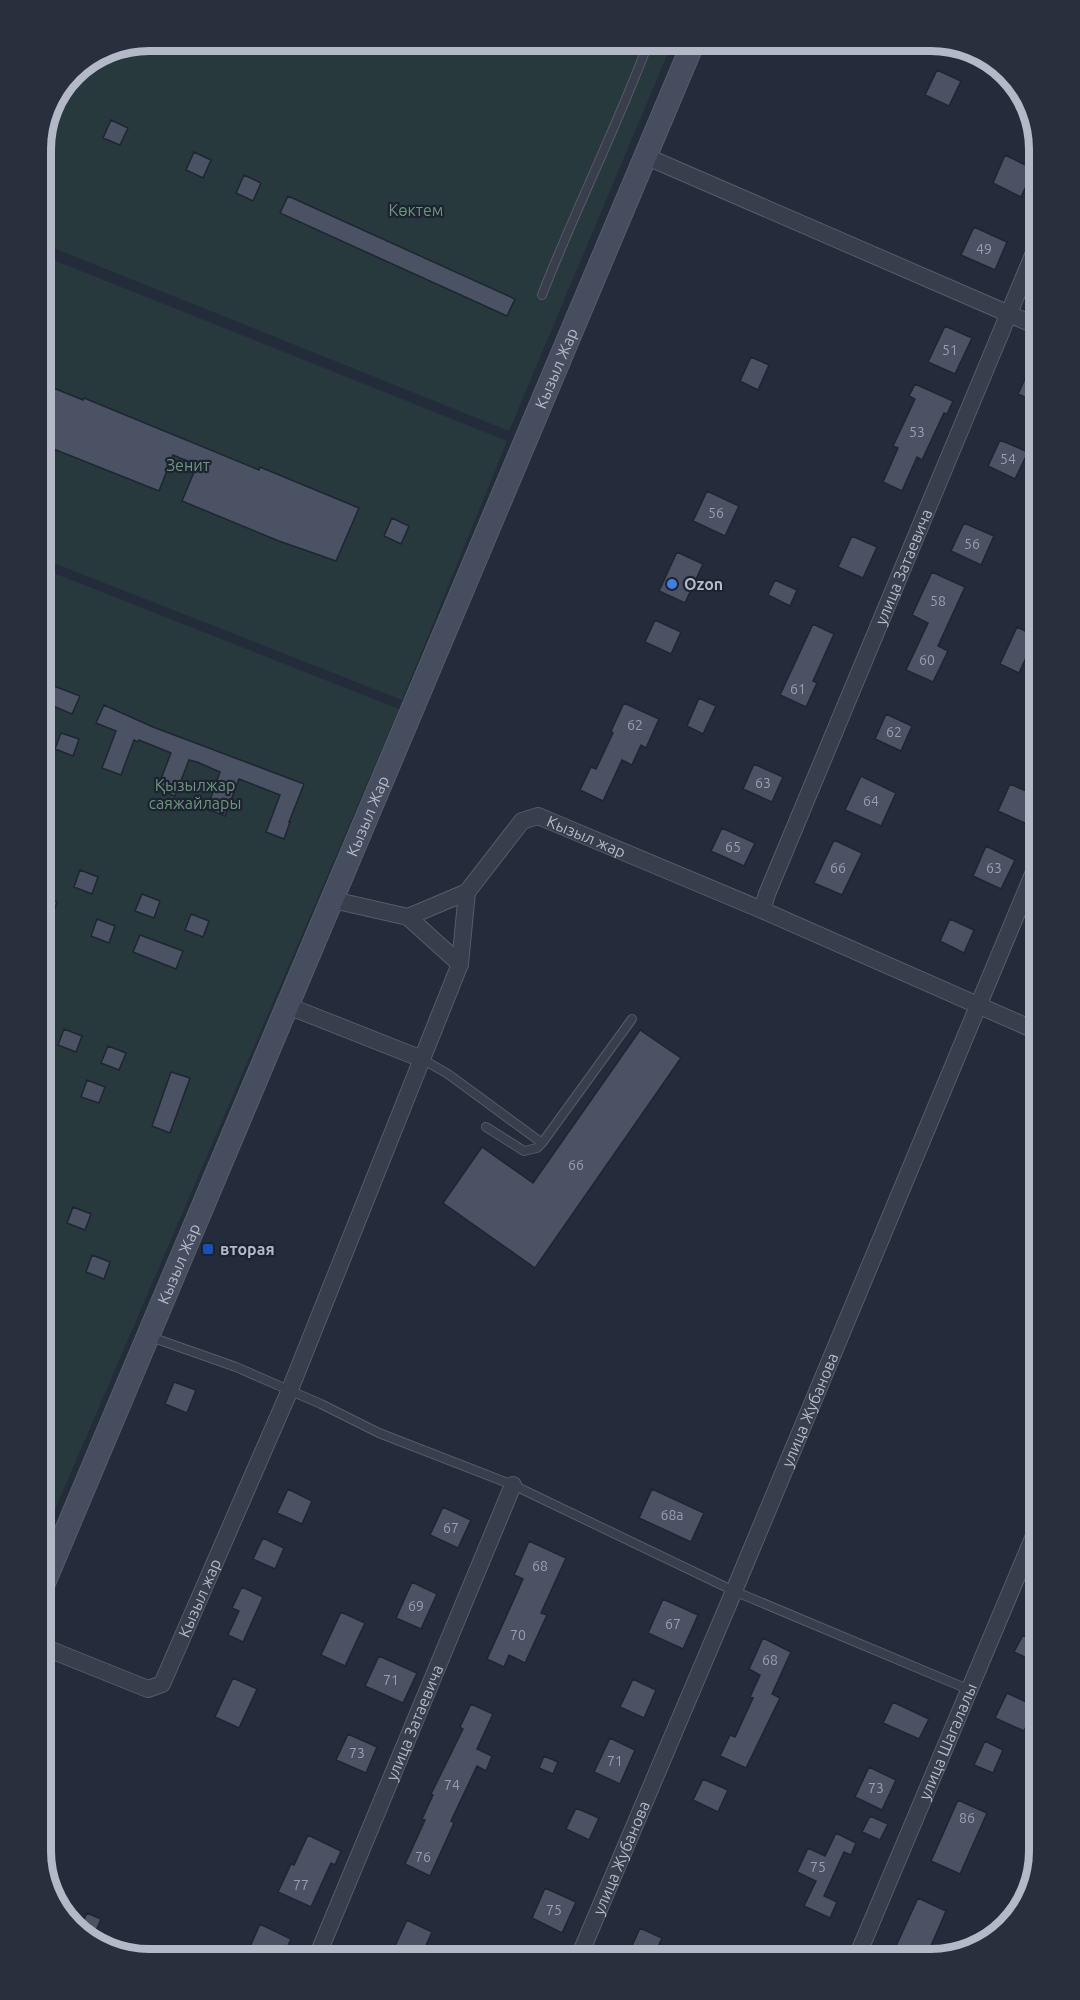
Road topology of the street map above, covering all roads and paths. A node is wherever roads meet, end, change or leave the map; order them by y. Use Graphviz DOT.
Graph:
graph roads {
  1 [pos="645,51"];
  2 [pos="690,51"];
  3 [pos="645,156"];
  4 [pos="1029,267"];
  5 [pos="542,296"];
  6 [pos="1008,314"];
  7 [pos="1029,323"];
  8 [pos="1029,885"];
  9 [pos="467,892"];
  10 [pos="333,900"];
  11 [pos="765,902"];
  12 [pos="408,917"];
  13 [pos="460,964"];
  14 [pos="288,1006"];
  15 [pos="977,1006"];
  16 [pos="632,1019"];
  17 [pos="1029,1027"];
  18 [pos="422,1059"];
  19 [pos="486,1127"];
  20 [pos="542,1143"];
  21 [pos="148,1336"];
  22 [pos="289,1392"];
  23 [pos="513,1485"];
  24 [pos="51,1564"];
  25 [pos="1029,1567"];
  26 [pos="734,1591"];
  27 [pos="51,1650"];
  28 [pos="970,1690"];
  29 [pos="320,1949"];
  30 [pos="582,1949"];
  31 [pos="860,1949"];
  1 -- 5 [label="lane"];
  2 -- 3 [label="main road, Кызыл Жар"];
  3 -- 6 [label="street"];
  3 -- 10 [label="main road, Кызыл Жар"];
  4 -- 6 [label="street, улица Затаевича"];
  6 -- 7 [label="street"];
  6 -- 11 [label="street, улица Затаевича"];
  8 -- 15 [label="street, улица Жубанова"];
  9 -- 11 [label="street, Кызыл жар"];
  9 -- 12 [label="street, Кызыл жар"];
  9 -- 13 [label="street, Кызыл жар"];
  10 -- 12 [label="street"];
  10 -- 14 [label="main road, Кызыл Жар"];
  11 -- 15 [label="street, Кызыл жар"];
  12 -- 13 [label="street"];
  13 -- 18 [label="street, Кызыл жар"];
  14 -- 18 [label="street"];
  14 -- 21 [label="main road, Кызыл Жар"];
  15 -- 17 [label="street, Кызыл жар"];
  15 -- 26 [label="street, улица Жубанова"];
  16 -- 20 [label="lane"];
  18 -- 20 [label="lane"];
  18 -- 22 [label="street, Кызыл жар"];
  19 -- 20 [label="lane"];
  21 -- 22 [label="lane"];
  21 -- 24 [label="main road, Кызыл Жар"];
  22 -- 23 [label="lane"];
  22 -- 27 [label="street, Кызыл жар"];
  23 -- 26 [label="lane"];
  23 -- 29 [label="street, улица Затаевича"];
  25 -- 28 [label="street, улица Шагалалы"];
  26 -- 28 [label="lane"];
  26 -- 30 [label="street, улица Жубанова"];
  28 -- 31 [label="street, улица Шагалалы"];
}
